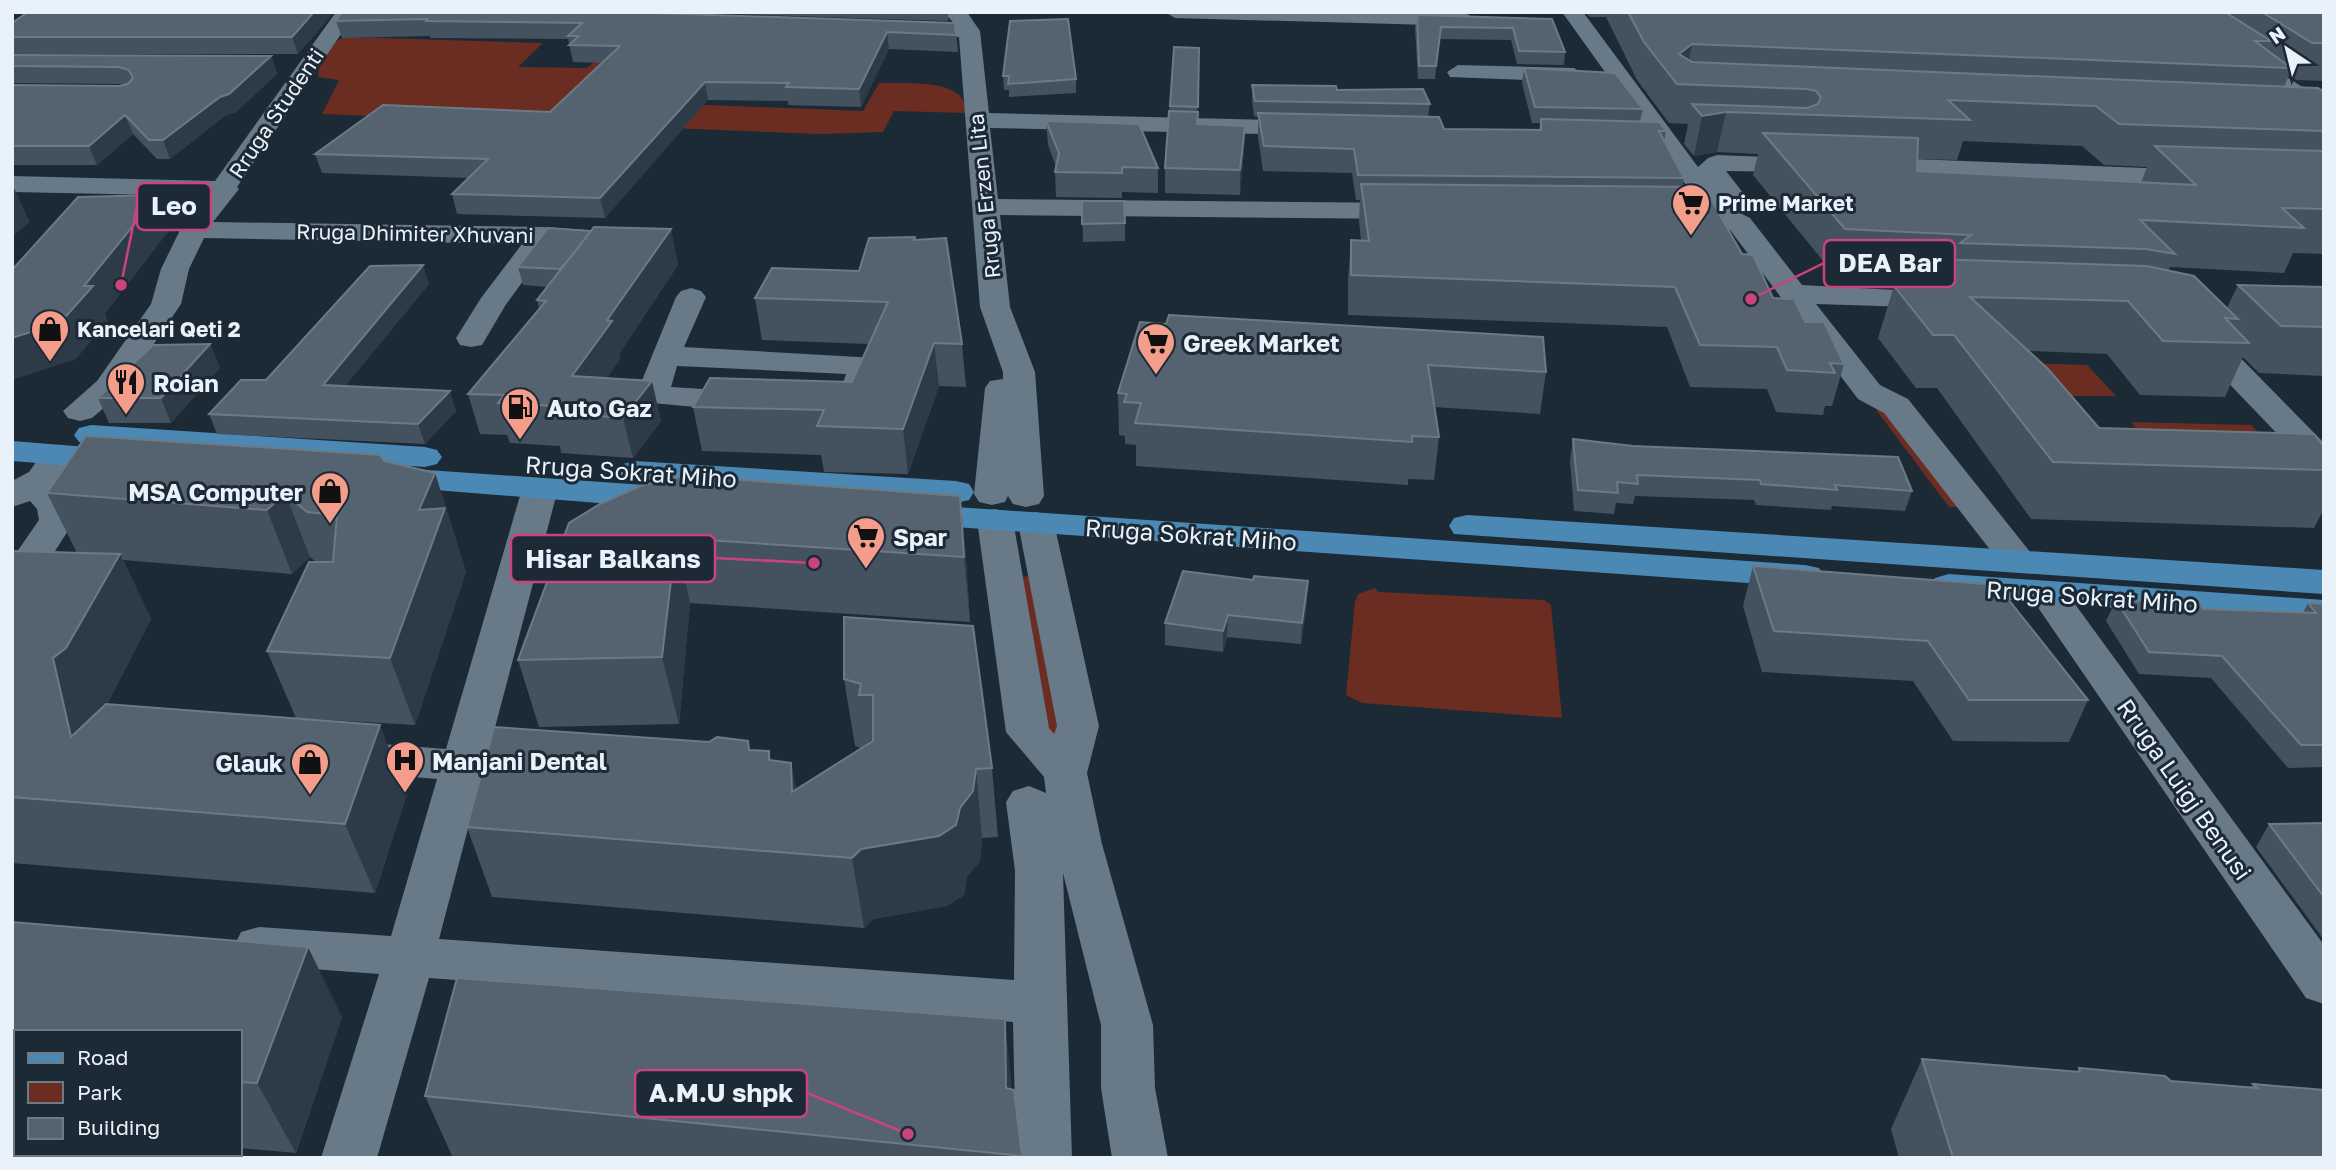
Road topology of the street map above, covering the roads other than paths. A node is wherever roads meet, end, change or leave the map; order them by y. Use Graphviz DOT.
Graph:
graph roads {
  1 [pos="346,12"];
  2 [pos="951,12"];
  3 [pos="1175,12"];
  4 [pos="2172,12"];
  5 [pos="2190,12"];
  6 [pos="1569,20"];
  7 [pos="1484,21"];
  8 [pos="886,29"];
  9 [pos="969,31"];
  10 [pos="281,64"];
  11 [pos="308,64"];
  12 [pos="1458,72"];
  13 [pos="1618,76"];
  14 [pos="2318,107"];
  15 [pos="975,120"];
  16 [pos="1332,128"];
  17 [pos="2213,178"];
  18 [pos="12,184"];
  19 [pos="226,189"];
  20 [pos="986,207"];
  21 [pos="1436,211"];
  22 [pos="1692,214"];
  23 [pos="1730,219"];
  24 [pos="194,230"];
  25 [pos="543,235"];
  26 [pos="622,239"];
  27 [pos="1795,294"];
  28 [pos="691,298"];
  29 [pos="1968,300"];
  30 [pos="2224,318"];
  31 [pos="471,338"];
  32 [pos="665,356"];
  33 [pos="1869,392"];
  34 [pos="779,404"];
  35 [pos="825,407"];
  36 [pos="12,430"];
  37 [pos="12,451"];
  38 [pos="51,462"];
  39 [pos="2324,463"];
  40 [pos="540,489"];
  41 [pos="1013,508"];
  42 [pos="12,553"];
  43 [pos="1980,559"];
  44 [pos="2033,577"];
  45 [pos="2324,582"];
  46 [pos="12,588"];
  47 [pos="2324,612"];
  48 [pos="300,752"];
  49 [pos="460,767"];
  50 [pos="527,770"];
  51 [pos="1047,788"];
  52 [pos="217,942"];
  53 [pos="409,958"];
  54 [pos="2324,984"];
  55 [pos="1039,1003"];
  56 [pos="349,1158"];
  57 [pos="1044,1158"];
  58 [pos="1140,1158"];
  1 -- 11 [label="street, Rruga Studenti"];
  2 -- 9 [label="street"];
  3 -- 7 [label="street"];
  4 -- 14 [label="street"];
  5 -- 14 [label="street"];
  6 -- 13 [label="street"];
  8 -- 9 [label="street"];
  9 -- 15 [label="street, Rruga Erzen Lita"];
  10 -- 11 [label="street"];
  11 -- 19 [label="street, Rruga Studenti"];
  12 -- 13 [label="street"];
  13 -- 23 [label="street"];
  15 -- 16 [label="street"];
  15 -- 20 [label="street, Rruga Erzen Lita"];
  17 -- 23 [label="street"];
  18 -- 19 [label="street"];
  19 -- 24 [label="street, Rruga Studenti"];
  20 -- 21 [label="street"];
  20 -- 41 [label="street, Rruga Erzen Lita"];
  22 -- 23 [label="street"];
  23 -- 27 [label="street"];
  24 -- 25 [label="street, Rruga Dhimiter Xhuvani"];
  24 -- 38 [label="street, Rruga Studenti"];
  25 -- 26 [label="street, Rruga Dhimiter Xhuvani"];
  25 -- 31 [label="street"];
  27 -- 29 [label="street"];
  27 -- 33 [label="street"];
  28 -- 32 [label="street"];
  30 -- 39 [label="street"];
  32 -- 34 [label="street"];
  32 -- 35 [label="street"];
  33 -- 43 [label="street"];
  33 -- 44 [label="street, Rruga Luigj Benusi"];
  36 -- 38 [label="main road"];
  37 -- 38 [label="main road"];
  38 -- 40 [label="main road, Rruga Sokrat Miho"];
  38 -- 41 [label="main road, Rruga Sokrat Miho"];
  38 -- 42 [label="street"];
  38 -- 46 [label="street"];
  40 -- 41 [label="main road, Rruga Sokrat Miho"];
  40 -- 49 [label="street"];
  41 -- 43 [label="main road, Rruga Sokrat Miho"];
  41 -- 44 [label="main road, Rruga Sokrat Miho"];
  41 -- 51 [label="street"];
  41 -- 51 [label="street"];
  43 -- 44 [label="main road"];
  44 -- 45 [label="main road, Rruga Sokrat Miho"];
  44 -- 47 [label="main road, Rruga Sokrat Miho"];
  44 -- 54 [label="street, Rruga Luigj Benusi"];
  48 -- 49 [label="street"];
  49 -- 50 [label="street"];
  49 -- 53 [label="street"];
  51 -- 55 [label="street"];
  51 -- 58 [label="street"];
  52 -- 53 [label="street"];
  53 -- 55 [label="street"];
  53 -- 56 [label="street"];
  55 -- 57 [label="street"];
}
